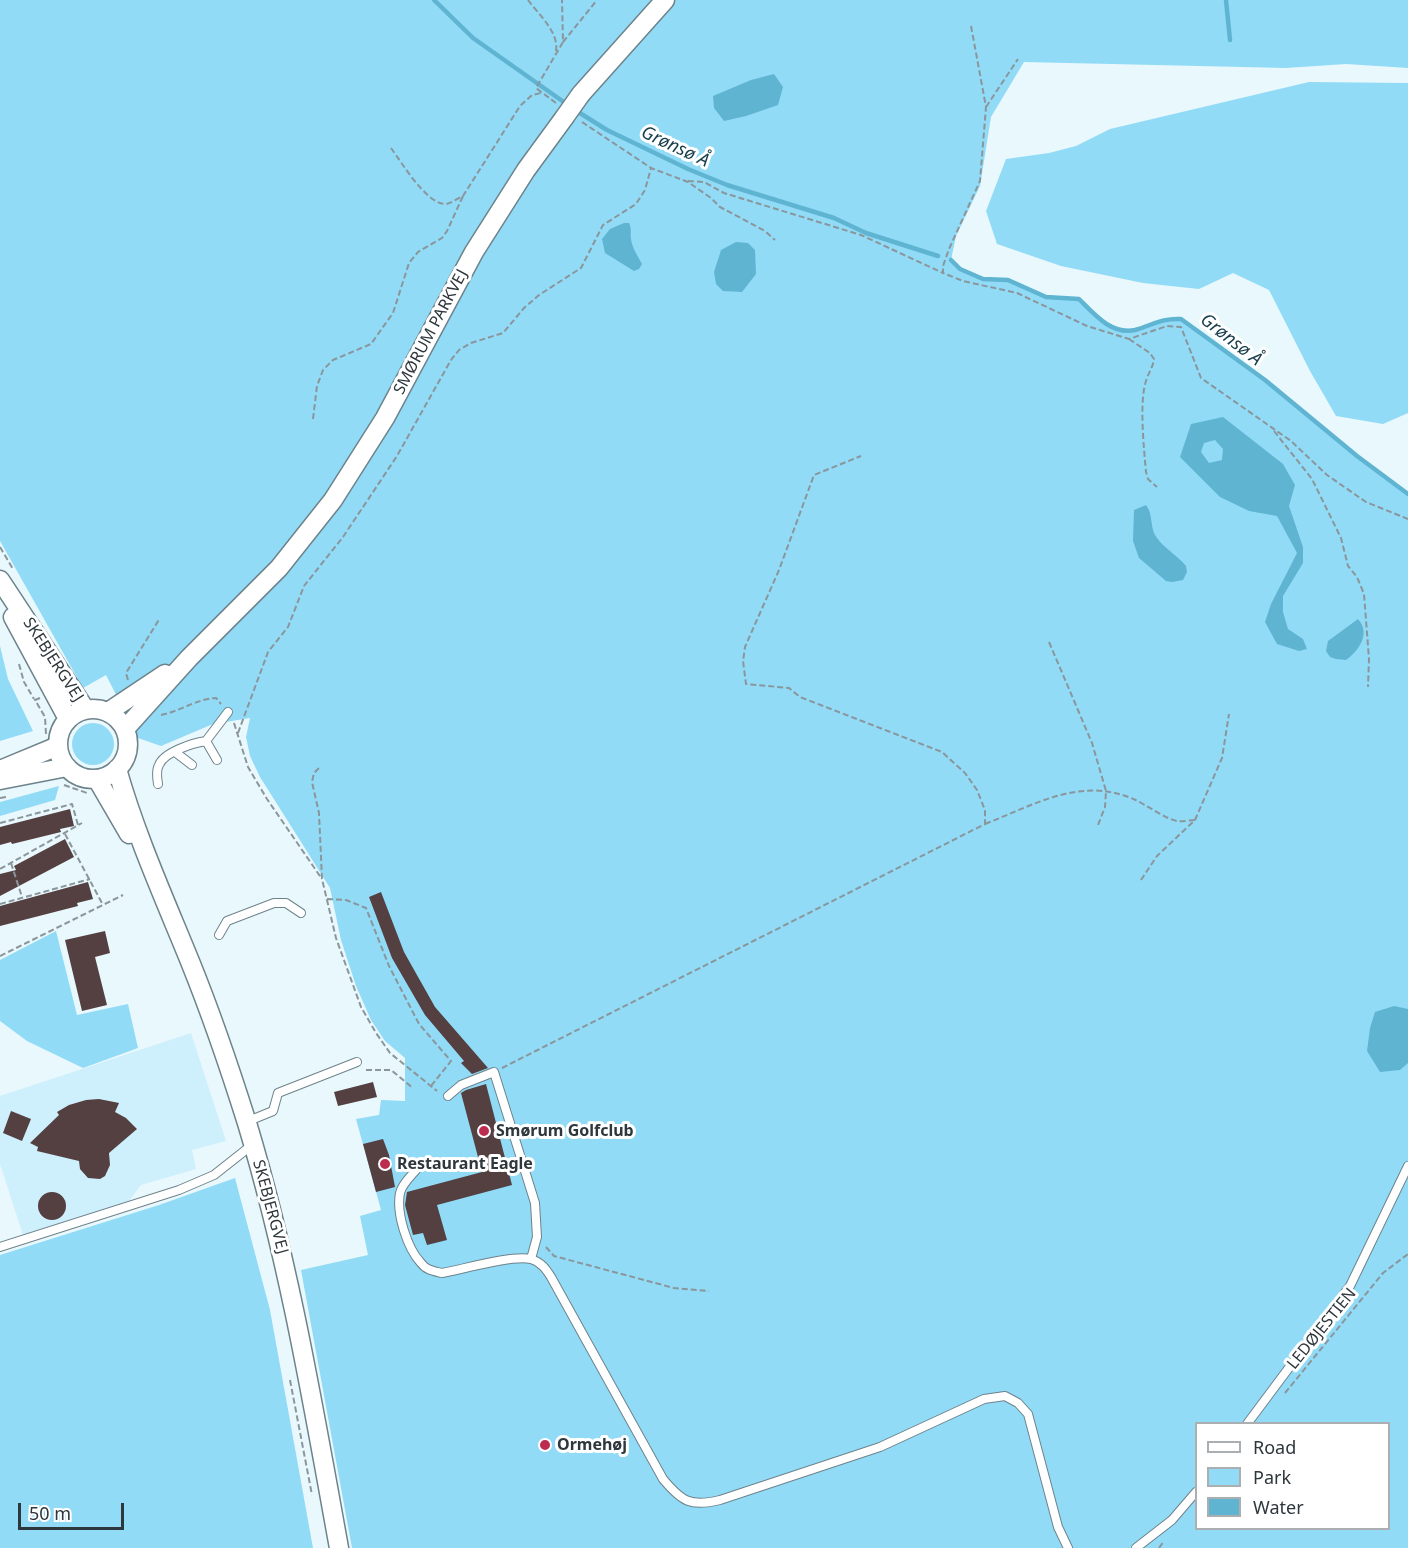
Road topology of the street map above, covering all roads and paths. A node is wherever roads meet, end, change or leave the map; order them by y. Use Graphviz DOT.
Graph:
graph roads {
  1 [pos="528,0"];
  2 [pos="562,0"];
  3 [pos="597,0"];
  4 [pos="665,0"];
  5 [pos="971,26"];
  6 [pos="563,42"];
  7 [pos="555,54"];
  8 [pos="1018,60"];
  9 [pos="541,93"];
  10 [pos="986,107"];
  11 [pos="567,114"];
  12 [pos="391,148"];
  13 [pos="651,168"];
  14 [pos="685,181"];
  15 [pos="463,196"];
  16 [pos="775,240"];
  17 [pos="944,273"];
  18 [pos="1129,339"];
  19 [pos="313,419"];
  20 [pos="1272,429"];
  21 [pos="861,456"];
  22 [pos="1157,487"];
  23 [pos="1408,519"];
  24 [pos="0,582"];
  25 [pos="1048,642"];
  26 [pos="189,658"];
  27 [pos="1368,687"];
  28 [pos="53,690"];
  29 [pos="85,709"];
  30 [pos="108,712"];
  31 [pos="228,712"];
  32 [pos="1229,714"];
  33 [pos="68,719"];
  34 [pos="124,729"];
  35 [pos="238,733"];
  36 [pos="52,740"];
  37 [pos="206,741"];
  38 [pos="175,752"];
  39 [pos="217,760"];
  40 [pos="192,765"];
  41 [pos="319,768"];
  42 [pos="117,769"];
  43 [pos="0,770"];
  44 [pos="64,775"];
  45 [pos="0,780"];
  46 [pos="160,781"];
  47 [pos="96,787"];
  48 [pos="1106,791"];
  49 [pos="1196,820"];
  50 [pos="0,823"];
  51 [pos="986,824"];
  52 [pos="1098,825"];
  53 [pos="64,833"];
  54 [pos="11,862"];
  55 [pos="0,869"];
  56 [pos="90,879"];
  57 [pos="156,879"];
  58 [pos="1141,880"];
  59 [pos="123,895"];
  60 [pos="22,897"];
  61 [pos="327,899"];
  62 [pos="0,904"];
  63 [pos="103,905"];
  64 [pos="301,913"];
  65 [pos="219,935"];
  66 [pos="0,956"];
  67 [pos="357,1062"];
  68 [pos="494,1072"];
  69 [pos="356,1073"];
  70 [pos="430,1086"];
  71 [pos="413,1088"];
  72 [pos="448,1096"];
  73 [pos="246,1122"];
  74 [pos="253,1144"];
  75 [pos="1408,1166"];
  76 [pos="416,1170"];
  77 [pos="537,1237"];
  78 [pos="0,1247"];
  79 [pos="1408,1254"];
  80 [pos="531,1260"];
  81 [pos="709,1291"];
  82 [pos="290,1378"];
  83 [pos="1282,1397"];
  84 [pos="1248,1422"];
  85 [pos="1195,1494"];
  86 [pos="313,1503"];
  87 [pos="339,1548"];
  88 [pos="1068,1548"];
  89 [pos="1136,1548"];
  1 -- 7 [label="path"];
  2 -- 6 [label="path"];
  3 -- 6 [label="path"];
  4 -- 11 [label="street, SMØRUM PARKVEJ, bridge"];
  5 -- 10 [label="path"];
  6 -- 7 [label="path"];
  7 -- 9 [label="path"];
  8 -- 10 [label="path"];
  9 -- 11 [label="path"];
  9 -- 15 [label="path"];
  10 -- 17 [label="path"];
  11 -- 13 [label="path"];
  11 -- 26 [label="street, SMØRUM PARKVEJ"];
  12 -- 15 [label="path"];
  13 -- 14 [label="path"];
  13 -- 35 [label="path"];
  14 -- 16 [label="path"];
  14 -- 17 [label="path"];
  15 -- 19 [label="path"];
  17 -- 18 [label="path"];
  18 -- 20 [label="path"];
  18 -- 22 [label="path"];
  20 -- 23 [label="path"];
  20 -- 27 [label="path"];
  21 -- 51 [label="path"];
  24 -- 28 [label="street, SKEBJERGVEJ"];
  24 -- 29 [label="street, SKEBJERGVEJ"];
  25 -- 48 [label="path"];
  26 -- 30 [label="street, SMØRUM PARKVEJ"];
  26 -- 34 [label="street, SMØRUM PARKVEJ"];
  28 -- 33 [label="street, SKEBJERGVEJ"];
  28 -- 36 [label="path"];
  29 -- 30 [label="street"];
  29 -- 33 [label="street"];
  30 -- 34 [label="street"];
  31 -- 37 [label="lane"];
  32 -- 49 [label="path"];
  33 -- 36 [label="street"];
  34 -- 42 [label="street"];
  36 -- 43 [label="street"];
  36 -- 44 [label="street"];
  37 -- 38 [label="lane"];
  37 -- 39 [label="lane"];
  38 -- 40 [label="lane"];
  38 -- 46 [label="lane"];
  41 -- 61 [label="path"];
  42 -- 47 [label="street"];
  42 -- 57 [label="street, SKEBJERGVEJ"];
  44 -- 45 [label="street"];
  44 -- 47 [label="path"];
  44 -- 47 [label="street"];
  47 -- 57 [label="street, SKEBJERGVEJ"];
  48 -- 49 [label="path"];
  48 -- 51 [label="path"];
  48 -- 52 [label="path"];
  49 -- 58 [label="path"];
  50 -- 53 [label="path"];
  51 -- 68 [label="path"];
  53 -- 54 [label="path"];
  53 -- 56 [label="path"];
  54 -- 55 [label="path"];
  54 -- 60 [label="path"];
  56 -- 60 [label="path"];
  56 -- 63 [label="path"];
  57 -- 73 [label="street, SKEBJERGVEJ"];
  59 -- 63 [label="path"];
  60 -- 62 [label="path"];
  61 -- 70 [label="path"];
  61 -- 70 [label="path"];
  63 -- 66 [label="path"];
  64 -- 65 [label="lane"];
  67 -- 73 [label="lane"];
  68 -- 72 [label="lane"];
  68 -- 77 [label="lane"];
  69 -- 71 [label="path"];
  70 -- 72 [label="path"];
  73 -- 74 [label="street, SKEBJERGVEJ"];
  74 -- 78 [label="lane"];
  74 -- 87 [label="street, SKEBJERGVEJ"];
  75 -- 84 [label="lane"];
  76 -- 80 [label="lane"];
  77 -- 80 [label="lane"];
  77 -- 81 [label="path"];
  79 -- 83 [label="path, LEDØJESTIEN"];
  80 -- 88 [label="lane"];
  82 -- 86 [label="path"];
  85 -- 89 [label="lane"];
}
